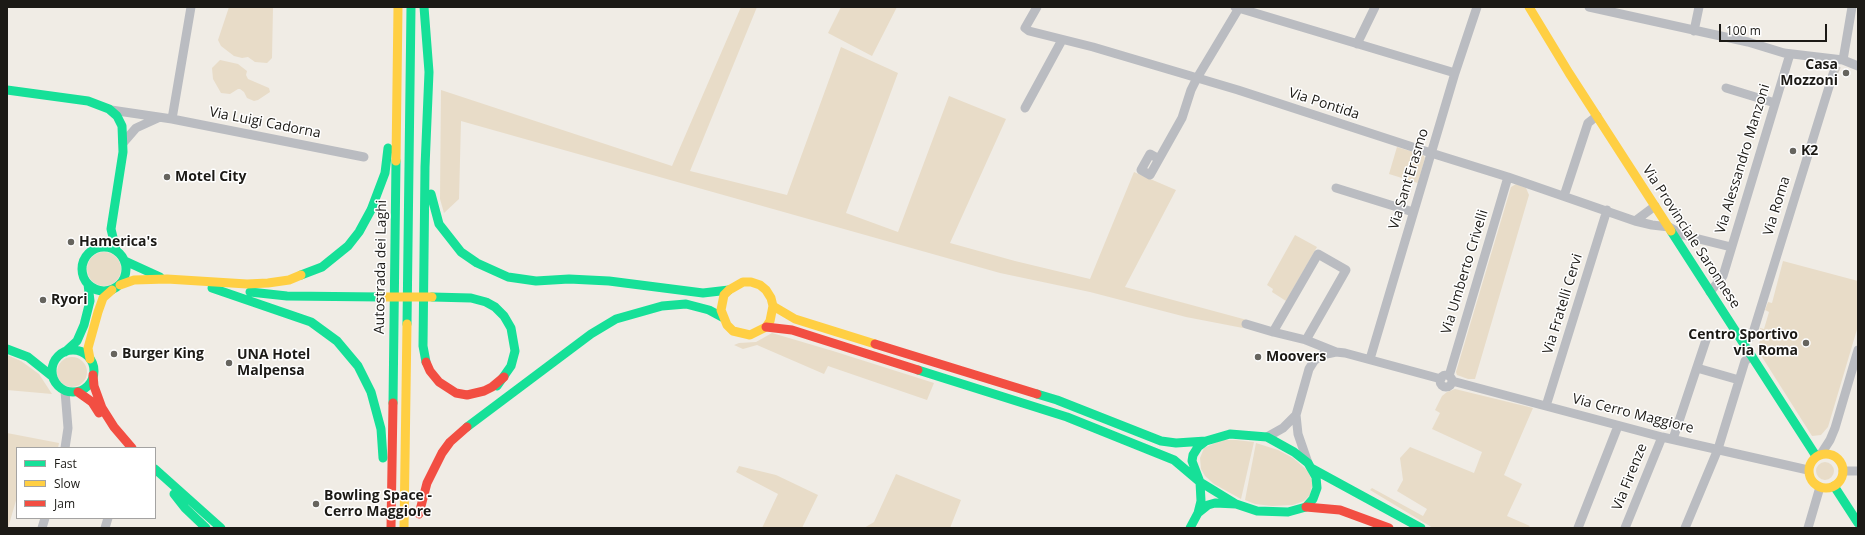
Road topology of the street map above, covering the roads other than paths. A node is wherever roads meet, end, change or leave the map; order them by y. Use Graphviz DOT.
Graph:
graph roads {
  1 [pos="191,7"];
  2 [pos="398,7"];
  3 [pos="412,7"];
  4 [pos="424,7"];
  5 [pos="1037,7"];
  6 [pos="1375,7"];
  7 [pos="1477,7"];
  8 [pos="1521,7"];
  9 [pos="1529,7"];
  10 [pos="1589,7"];
  11 [pos="1699,7"];
  12 [pos="1852,7"];
  13 [pos="1237,8"];
  14 [pos="1694,31"];
  15 [pos="1062,40"];
  16 [pos="1357,44"];
  17 [pos="1790,54"];
  18 [pos="1841,60"];
  19 [pos="1858,66"];
  20 [pos="1455,73"];
  21 [pos="1569,73"];
  22 [pos="1833,74"];
  23 [pos="1197,78"];
  24 [pos="396,81"];
  25 [pos="1726,88"];
  26 [pos="7,90"];
  27 [pos="1775,103"];
  28 [pos="1025,108"];
  29 [pos="109,109"];
  30 [pos="427,115"];
  31 [pos="1596,116"];
  32 [pos="160,117"];
  33 [pos="172,119"];
  34 [pos="123,143"];
  35 [pos="1432,154"];
  36 [pos="364,157"];
  37 [pos="1159,159"];
  38 [pos="1508,177"];
  39 [pos="1336,188"];
  40 [pos="1564,196"];
  41 [pos="1655,206"];
  42 [pos="1606,210"];
  43 [pos="1413,212"];
  44 [pos="1635,221"];
  45 [pos="1669,227"];
  46 [pos="1731,247"];
  47 [pos="116,250"];
  48 [pos="125,261"];
  49 [pos="167,279"];
  50 [pos="195,282"];
  51 [pos="88,284"];
  52 [pos="120,285"];
  53 [pos="112,290"];
  54 [pos="729,290"];
  55 [pos="1710,292"];
  56 [pos="774,306"];
  57 [pos="722,317"];
  58 [pos="1246,324"];
  59 [pos="766,327"];
  60 [pos="1273,332"];
  61 [pos="1707,337"];
  62 [pos="1306,340"];
  63 [pos="1743,342"];
  64 [pos="7,349"];
  65 [pos="1858,350"];
  66 [pos="65,352"];
  67 [pos="1336,352"];
  68 [pos="1751,356"];
  69 [pos="90,359"];
  70 [pos="1370,359"];
  71 [pos="1697,368"];
  72 [pos="93,375"];
  73 [pos="53,377"];
  74 [pos="504,377"];
  75 [pos="1447,379"];
  76 [pos="1739,380"];
  77 [pos="65,391"];
  78 [pos="78,392"];
  79 [pos="485,399"];
  80 [pos="1546,406"];
  81 [pos="469,413"];
  82 [pos="1296,415"];
  83 [pos="1618,426"];
  84 [pos="1265,437"];
  85 [pos="1662,437"];
  86 [pos="1673,439"];
  87 [pos="1206,441"];
  88 [pos="65,447"];
  89 [pos="124,447"];
  90 [pos="131,447"];
  91 [pos="1718,449"];
  92 [pos="1819,455"];
  93 [pos="1310,465"];
  94 [pos="1808,470"];
  95 [pos="1843,471"];
  96 [pos="1858,471"];
  97 [pos="157,473"];
  98 [pos="1200,482"];
  99 [pos="1834,486"];
  100 [pos="1820,487"];
  101 [pos="1236,504"];
  102 [pos="1306,507"];
  103 [pos="1198,512"];
  104 [pos="1858,523"];
  105 [pos="206,528"];
  106 [pos="220,528"];
  107 [pos="383,528"];
  108 [pos="391,528"];
  109 [pos="404,528"];
  110 [pos="1190,528"];
  111 [pos="1389,528"];
  112 [pos="1421,528"];
  113 [pos="1578,528"];
  114 [pos="1624,528"];
  115 [pos="1685,528"];
  116 [pos="1808,528"];
  1 -- 33 [label="street"];
  2 -- 24 [label="main road, Autostrada dei Laghi"];
  3 -- 109 [label="main road, Autostrada dei Laghi"];
  4 -- 30 [label="main road"];
  5 -- 15 [label="street, Via Pontida"];
  6 -- 16 [label="street"];
  7 -- 20 [label="street, Via Sant'Erasmo"];
  8 -- 21 [label="main road, Via Provinciale Saronnese"];
  9 -- 21 [label="main road, Via Provinciale Saronnese"];
  10 -- 14 [label="street"];
  11 -- 14 [label="street"];
  12 -- 18 [label="street"];
  13 -- 16 [label="street"];
  13 -- 23 [label="street"];
  14 -- 17 [label="street"];
  15 -- 23 [label="street, Via Pontida"];
  15 -- 28 [label="street"];
  16 -- 20 [label="street"];
  17 -- 18 [label="street"];
  17 -- 27 [label="street, Via Alessandro Manzoni"];
  18 -- 19 [label="street"];
  20 -- 35 [label="street, Via Sant'Erasmo"];
  21 -- 31 [label="main road, Via Provinciale Saronnese"];
  22 -- 63 [label="street, Via Roma"];
  23 -- 35 [label="street, Via Pontida"];
  23 -- 37 [label="street"];
  24 -- 50 [label="main road"];
  24 -- 108 [label="main road, Autostrada dei Laghi"];
  25 -- 27 [label="street"];
  26 -- 29 [label="main road, Via Luigi Cadorna"];
  27 -- 46 [label="street, Via Alessandro Manzoni"];
  29 -- 32 [label="street, Via Luigi Cadorna"];
  29 -- 34 [label="main road"];
  30 -- 54 [label="main road"];
  30 -- 74 [label="main road"];
  31 -- 40 [label="street"];
  31 -- 41 [label="main road, Via Provinciale Saronnese"];
  32 -- 33 [label="street, Via Luigi Cadorna"];
  32 -- 34 [label="street"];
  33 -- 36 [label="street, Via Luigi Cadorna"];
  34 -- 47 [label="main road"];
  35 -- 38 [label="street, Via Pontida"];
  35 -- 43 [label="street, Via Sant'Erasmo"];
  38 -- 40 [label="street, Via Pontida"];
  38 -- 75 [label="street, Via Umberto Crivelli"];
  39 -- 43 [label="street"];
  40 -- 42 [label="street, Via Pontida"];
  41 -- 44 [label="street"];
  41 -- 45 [label="main road, Via Provinciale Saronnese"];
  42 -- 44 [label="street, Via Pontida"];
  42 -- 80 [label="street, Via Fratelli Cervi"];
  43 -- 70 [label="street, Via Sant'Erasmo"];
  44 -- 45 [label="street, Via Pontida"];
  45 -- 46 [label="street, Via Pontida"];
  45 -- 55 [label="main road, Via Provinciale Saronnese"];
  46 -- 55 [label="street, Via Alessandro Manzoni"];
  47 -- 48 [label="main road"];
  47 -- 51 [label="main road"];
  48 -- 49 [label="main road"];
  48 -- 52 [label="main road"];
  49 -- 50 [label="main road"];
  49 -- 52 [label="main road"];
  50 -- 74 [label="main road, bridge"];
  50 -- 107 [label="main road"];
  51 -- 53 [label="main road"];
  51 -- 66 [label="main road"];
  52 -- 53 [label="main road"];
  53 -- 69 [label="main road"];
  54 -- 56 [label="main road"];
  54 -- 57 [label="main road"];
  55 -- 63 [label="main road, Via Provinciale Saronnese"];
  56 -- 59 [label="main road"];
  56 -- 87 [label="main road"];
  57 -- 59 [label="main road"];
  57 -- 81 [label="main road"];
  58 -- 60 [label="street, Via Cerro Maggiore"];
  59 -- 98 [label="main road"];
  60 -- 62 [label="street, Via Cerro Maggiore"];
  60 -- 62 [label="street"];
  61 -- 71 [label="street"];
  62 -- 67 [label="street, Via Cerro Maggiore"];
  63 -- 68 [label="main road, Via Provinciale Saronnese"];
  64 -- 73 [label="main road"];
  65 -- 92 [label="street"];
  66 -- 69 [label="main road"];
  66 -- 73 [label="main road"];
  67 -- 70 [label="street, Via Cerro Maggiore"];
  67 -- 82 [label="street"];
  68 -- 76 [label="street"];
  68 -- 92 [label="main road, Via Provinciale Saronnese"];
  69 -- 72 [label="main road"];
  70 -- 75 [label="street, Via Cerro Maggiore"];
  71 -- 76 [label="street"];
  71 -- 86 [label="street"];
  72 -- 78 [label="main road"];
  72 -- 90 [label="main road"];
  73 -- 77 [label="main road"];
  74 -- 79 [label="main road"];
  75 -- 80 [label="street, Via Cerro Maggiore"];
  76 -- 91 [label="street"];
  77 -- 78 [label="main road"];
  77 -- 88 [label="street"];
  78 -- 89 [label="main road"];
  80 -- 83 [label="street, Via Cerro Maggiore"];
  82 -- 84 [label="street"];
  82 -- 93 [label="street"];
  83 -- 85 [label="street, Via Cerro Maggiore"];
  83 -- 113 [label="street"];
  84 -- 87 [label="main road"];
  84 -- 93 [label="main road"];
  85 -- 86 [label="street, Via Cerro Maggiore"];
  85 -- 114 [label="street, Via Firenze"];
  86 -- 91 [label="street, Via Cerro Maggiore"];
  87 -- 98 [label="main road"];
  91 -- 94 [label="street, Via Cerro Maggiore"];
  91 -- 115 [label="street"];
  92 -- 94 [label="main road"];
  92 -- 95 [label="main road"];
  93 -- 102 [label="main road"];
  93 -- 112 [label="main road"];
  94 -- 100 [label="main road"];
  95 -- 96 [label="street"];
  95 -- 99 [label="main road"];
  97 -- 105 [label="main road"];
  97 -- 106 [label="main road"];
  98 -- 101 [label="main road"];
  98 -- 103 [label="main road"];
  99 -- 100 [label="main road"];
  99 -- 104 [label="main road"];
  100 -- 116 [label="street"];
  101 -- 102 [label="main road"];
  101 -- 103 [label="main road"];
  102 -- 111 [label="main road"];
  103 -- 110 [label="main road"];
}
